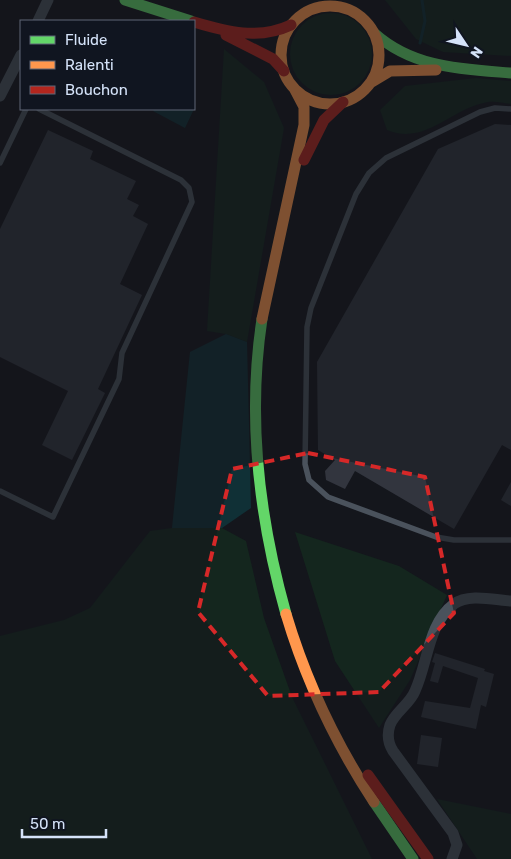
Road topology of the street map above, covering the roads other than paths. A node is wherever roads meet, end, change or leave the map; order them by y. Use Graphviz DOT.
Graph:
graph roads {
  1 [pos="48,0"];
  2 [pos="125,0"];
  3 [pos="332,0"];
  4 [pos="357,0"];
  5 [pos="157,5"];
  6 [pos="321,7"];
  7 [pos="362,18"];
  8 [pos="38,20"];
  9 [pos="190,20"];
  10 [pos="196,23"];
  11 [pos="292,24"];
  12 [pos="373,32"];
  13 [pos="20,63"];
  14 [pos="465,69"];
  15 [pos="285,72"];
  16 [pos="511,73"];
  17 [pos="369,83"];
  18 [pos="294,88"];
  19 [pos="0,96"];
  20 [pos="345,101"];
  21 [pos="511,109"];
  22 [pos="26,110"];
  23 [pos="46,111"];
  24 [pos="0,163"];
  25 [pos="286,208"];
  26 [pos="0,491"];
  27 [pos="511,540"];
  28 [pos="511,601"];
  29 [pos="311,679"];
  30 [pos="413,859"];
  31 [pos="428,859"];
  32 [pos="452,859"];
  1 -- 8 [label="street"];
  2 -- 5 [label="main road"];
  3 -- 6 [label="main road"];
  4 -- 7 [label="main road"];
  5 -- 9 [label="main road"];
  6 -- 7 [label="main road"];
  6 -- 11 [label="main road"];
  7 -- 12 [label="main road"];
  10 -- 11 [label="main road"];
  10 -- 15 [label="main road"];
  11 -- 15 [label="main road"];
  12 -- 14 [label="main road"];
  12 -- 17 [label="main road"];
  13 -- 19 [label="street"];
  14 -- 16 [label="main road"];
  14 -- 17 [label="main road"];
  15 -- 18 [label="main road"];
  17 -- 20 [label="main road"];
  18 -- 20 [label="main road"];
  18 -- 25 [label="main road"];
  20 -- 25 [label="main road"];
  21 -- 27 [label="lane"];
  22 -- 24 [label="lane"];
  23 -- 26 [label="lane"];
  25 -- 29 [label="main road"];
  28 -- 32 [label="street"];
  29 -- 30 [label="main road"];
  29 -- 31 [label="main road"];
}
